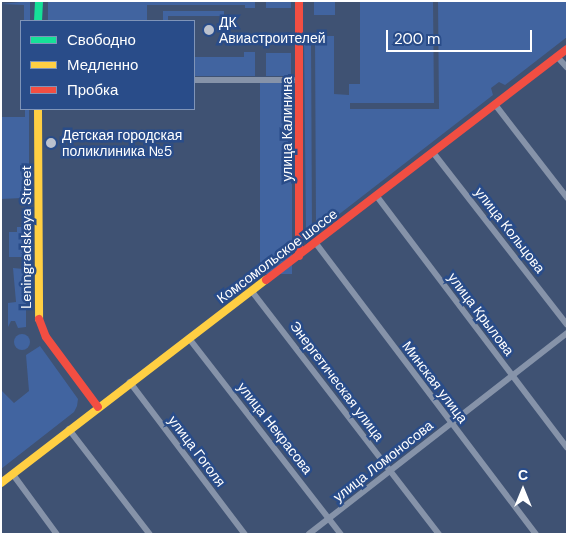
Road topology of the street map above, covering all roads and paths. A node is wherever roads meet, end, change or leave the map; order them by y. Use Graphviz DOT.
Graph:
graph roads {
  1 [pos="38,1"];
  2 [pos="299,1"];
  3 [pos="38,20"];
  4 [pos="567,48"];
  5 [pos="557,56"];
  6 [pos="567,67"];
  7 [pos="195,80"];
  8 [pos="299,80"];
  9 [pos="495,104"];
  10 [pos="38,110"];
  11 [pos="433,152"];
  12 [pos="377,196"];
  13 [pos="567,197"];
  14 [pos="316,243"];
  15 [pos="300,256"];
  16 [pos="252,291"];
  17 [pos="567,324"];
  18 [pos="567,334"];
  19 [pos="189,338"];
  20 [pos="512,376"];
  21 [pos="130,382"];
  22 [pos="98,407"];
  23 [pos="451,424"];
  24 [pos="68,429"];
  25 [pos="567,447"];
  26 [pos="390,471"];
  27 [pos="13,474"];
  28 [pos="1,483"];
  29 [pos="330,519"];
  30 [pos="57,534"];
  31 [pos="150,534"];
  32 [pos="245,534"];
  33 [pos="309,534"];
  34 [pos="341,534"];
  35 [pos="439,534"];
  36 [pos="536,534"];
  1 -- 3 [label="main road"];
  2 -- 8 [label="main road, улица Калинина"];
  4 -- 5 [label="main road, Комсомольское шоссе"];
  5 -- 6 [label="street"];
  5 -- 9 [label="main road, Комсомольское шоссе"];
  7 -- 8 [label="street"];
  8 -- 15 [label="main road, улица Калинина"];
  9 -- 11 [label="main road, Комсомольское шоссе"];
  9 -- 13 [label="street"];
  10 -- 22 [label="main road, Leningradskaya Street"];
  11 -- 12 [label="main road, Комсомольское шоссе"];
  11 -- 17 [label="street, улица Кольцова"];
  12 -- 14 [label="main road, Комсомольское шоссе"];
  12 -- 20 [label="street, улица Крылова"];
  14 -- 15 [label="main road, Комсомольское шоссе"];
  14 -- 23 [label="street, Минская улица"];
  15 -- 16 [label="main road, Комсомольское шоссе"];
  16 -- 19 [label="main road, Комсомольское шоссе"];
  16 -- 26 [label="street, Энергетическая улица"];
  18 -- 20 [label="street, улица Ломоносова"];
  19 -- 21 [label="main road, Комсомольское шоссе"];
  19 -- 29 [label="street, улица Некрасова"];
  20 -- 23 [label="street, улица Ломоносова"];
  20 -- 25 [label="street, улица Крылова"];
  21 -- 22 [label="main road, Комсомольское шоссе"];
  21 -- 32 [label="street, улица Гоголя"];
  22 -- 24 [label="main road, Комсомольское шоссе"];
  23 -- 26 [label="street, улица Ломоносова"];
  23 -- 36 [label="street, Минская улица"];
  24 -- 27 [label="main road, Комсомольское шоссе"];
  24 -- 31 [label="street"];
  26 -- 29 [label="street, улица Ломоносова"];
  26 -- 35 [label="street, Энергетическая улица"];
  27 -- 28 [label="main road, Комсомольское шоссе"];
  27 -- 30 [label="street"];
  29 -- 33 [label="street, улица Ломоносова"];
  29 -- 34 [label="street, улица Некрасова"];
}
